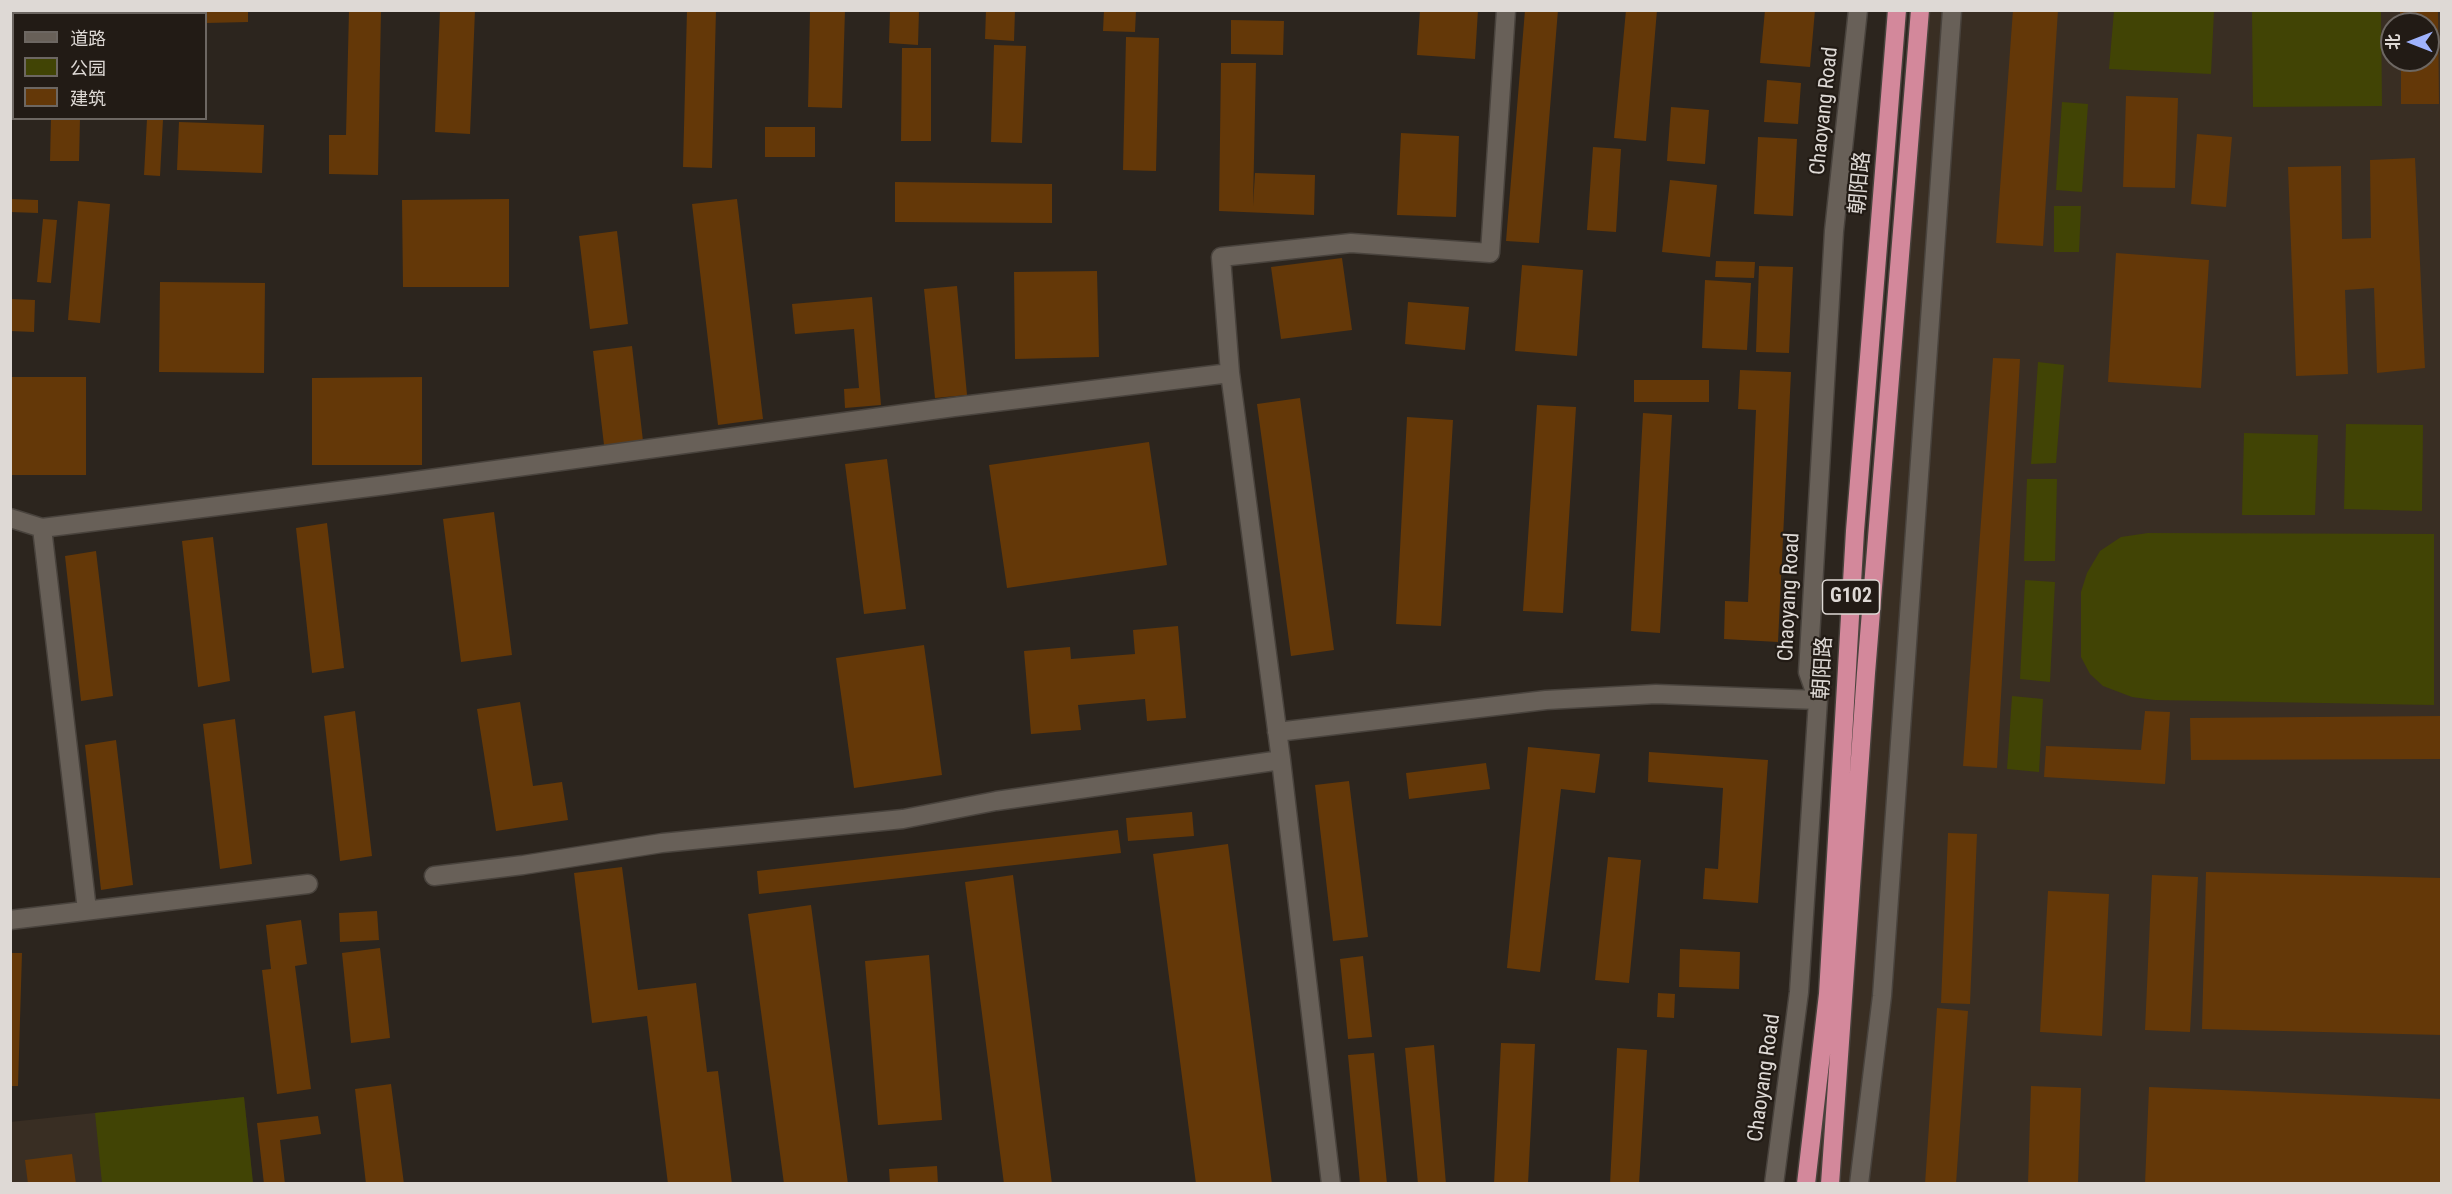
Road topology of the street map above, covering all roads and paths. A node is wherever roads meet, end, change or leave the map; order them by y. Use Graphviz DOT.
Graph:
graph roads {
  1 [pos="1506,10"];
  2 [pos="1858,10"];
  3 [pos="1897,10"];
  4 [pos="1920,10"];
  5 [pos="1952,10"];
  6 [pos="1230,373"];
  7 [pos="10,518"];
  8 [pos="42,528"];
  9 [pos="1818,700"];
  10 [pos="1277,732"];
  11 [pos="1281,760"];
  12 [pos="434,876"];
  13 [pos="308,884"];
  14 [pos="87,910"];
  15 [pos="10,920"];
  16 [pos="1331,1184"];
  17 [pos="1774,1184"];
  18 [pos="1806,1184"];
  19 [pos="1830,1184"];
  20 [pos="1859,1184"];
  1 -- 6 [label="street"];
  2 -- 9 [label="street, Chaoyang Road"];
  3 -- 18 [label="highway, 朝阳路 / G102"];
  4 -- 19 [label="highway, 朝阳路 / G102"];
  5 -- 20 [label="street"];
  6 -- 8 [label="street"];
  6 -- 10 [label="street"];
  7 -- 8 [label="street"];
  8 -- 14 [label="street"];
  9 -- 10 [label="street"];
  9 -- 17 [label="street, Chaoyang Road"];
  10 -- 11 [label="street"];
  11 -- 12 [label="street"];
  11 -- 16 [label="street"];
  13 -- 14 [label="street"];
  14 -- 15 [label="street"];
}
